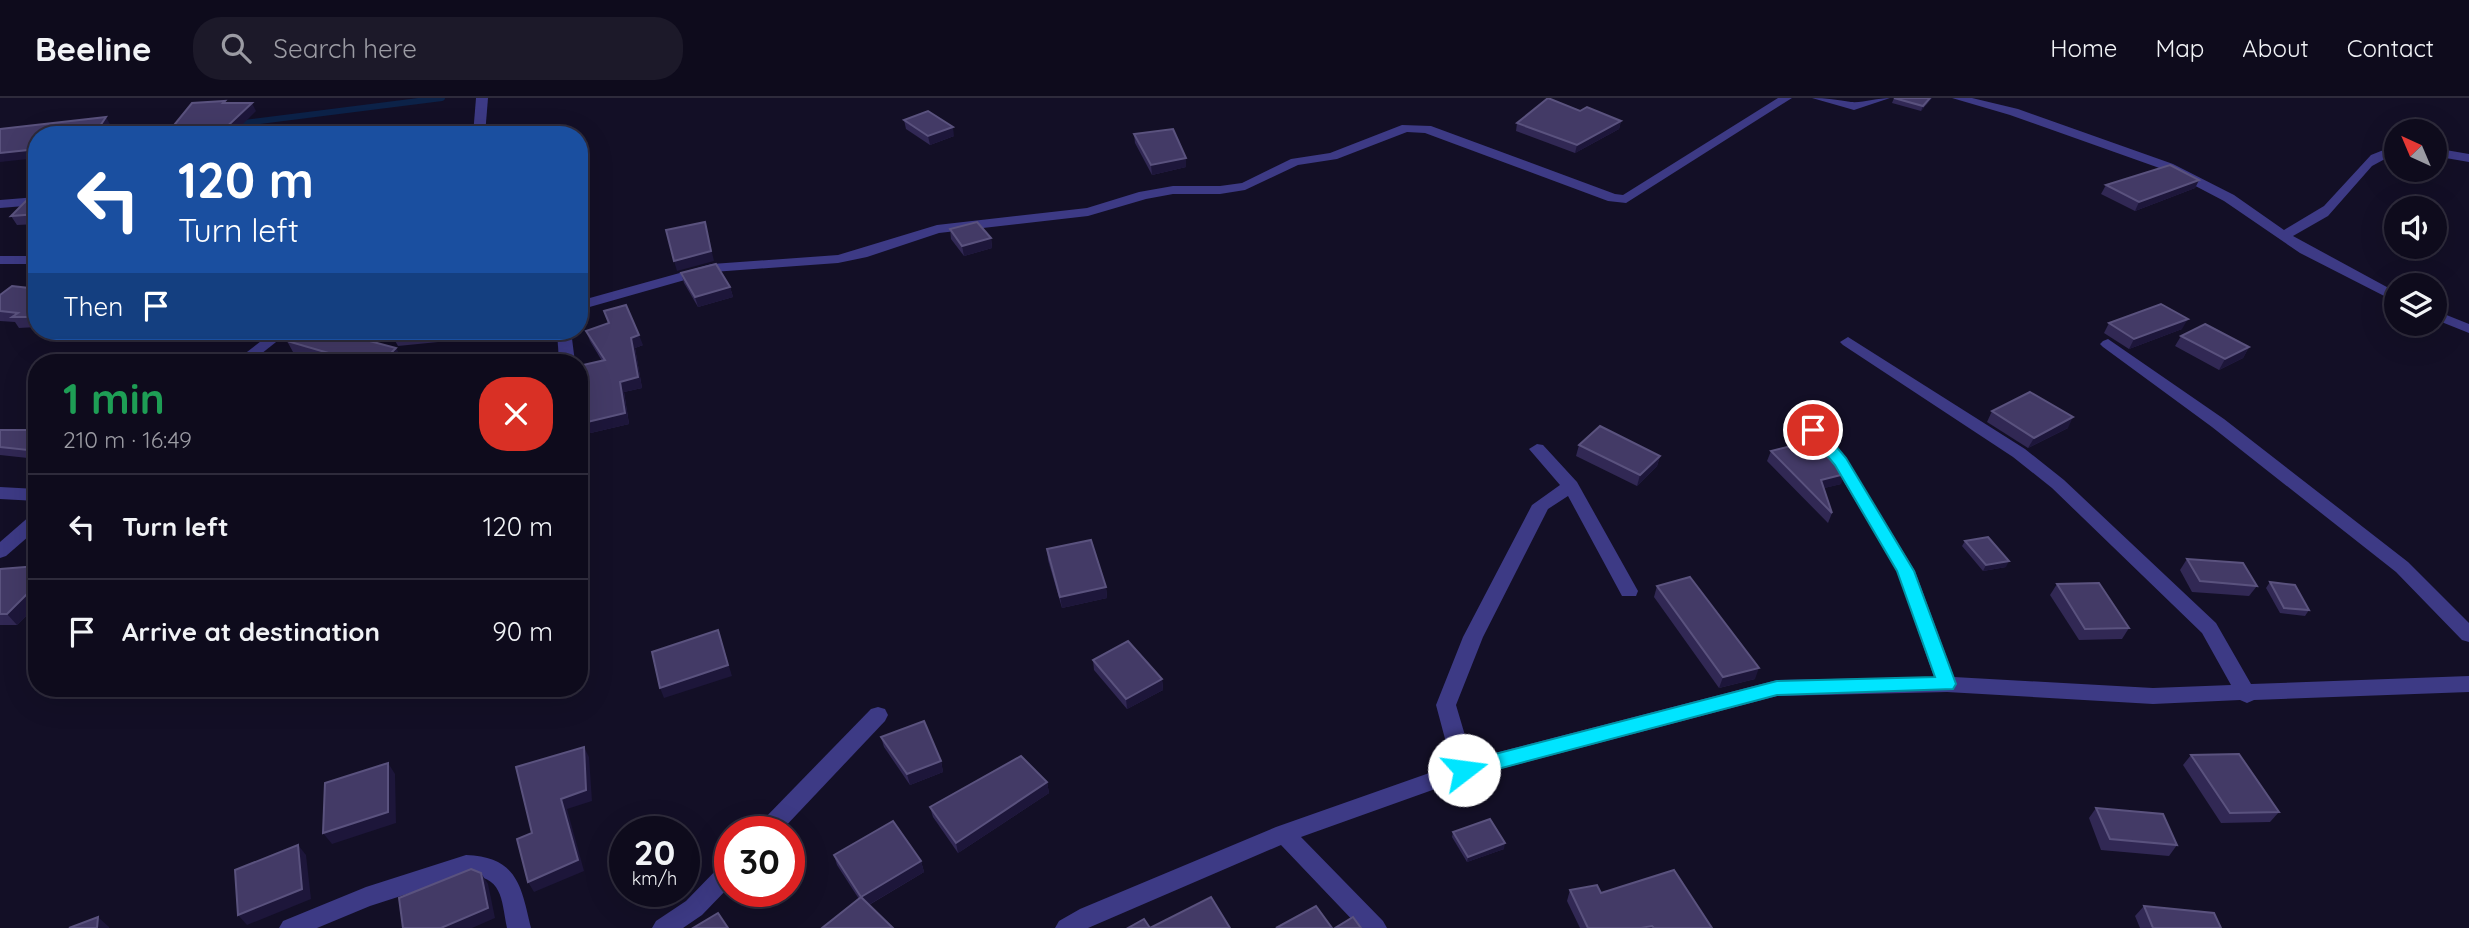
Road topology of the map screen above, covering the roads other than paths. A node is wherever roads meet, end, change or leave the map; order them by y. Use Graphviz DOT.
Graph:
graph roads {
  1 [pos="482,98"];
  2 [pos="1786,98"];
  3 [pos="1818,98"];
  4 [pos="1884,98"];
  5 [pos="1958,98"];
  6 [pos="479,126"];
  7 [pos="2384,152"];
  8 [pos="2447,154"];
  9 [pos="2469,158"];
  10 [pos="28,203"];
  11 [pos="3,207"];
  12 [pos="2283,235"];
  13 [pos="0,260"];
  14 [pos="28,260"];
  15 [pos="2384,291"];
  16 [pos="588,303"];
  17 [pos="2447,320"];
  18 [pos="2469,329"];
  19 [pos="271,340"];
  20 [pos="1848,342"];
  21 [pos="2108,344"];
  22 [pos="253,354"];
  23 [pos="1800,414"];
  24 [pos="1537,449"];
  25 [pos="1572,486"];
  26 [pos="0,493"];
  27 [pos="28,495"];
  28 [pos="28,527"];
  29 [pos="0,552"];
  30 [pos="1629,591"];
  31 [pos="2469,635"];
  32 [pos="1947,684"];
  33 [pos="2466,688"];
  34 [pos="2247,695"];
  35 [pos="878,715"];
  36 [pos="1464,770"];
  37 [pos="781,816"];
  38 [pos="1284,834"];
  39 [pos="714,887"];
  40 [pos="291,928"];
  41 [pos="519,928"];
  42 [pos="664,928"];
  43 [pos="1067,928"];
  44 [pos="1375,928"];
  1 -- 6 [label="street"];
  2 -- 16 [label="street"];
  3 -- 4 [label="street"];
  5 -- 12 [label="street"];
  7 -- 12 [label="street"];
  8 -- 9 [label="street"];
  10 -- 11 [label="street"];
  12 -- 15 [label="street"];
  13 -- 14 [label="street"];
  17 -- 18 [label="street"];
  19 -- 22 [label="street"];
  20 -- 34 [label="street"];
  21 -- 31 [label="street"];
  23 -- 32 [label="street"];
  24 -- 25 [label="street"];
  25 -- 30 [label="street"];
  25 -- 36 [label="street"];
  26 -- 27 [label="street"];
  28 -- 29 [label="street"];
  32 -- 34 [label="street"];
  32 -- 36 [label="street"];
  33 -- 34 [label="street"];
  35 -- 37 [label="street"];
  36 -- 38 [label="street"];
  38 -- 43 [label="street"];
  38 -- 44 [label="street"];
  39 -- 42 [label="street"];
  40 -- 41 [label="street"];
}
